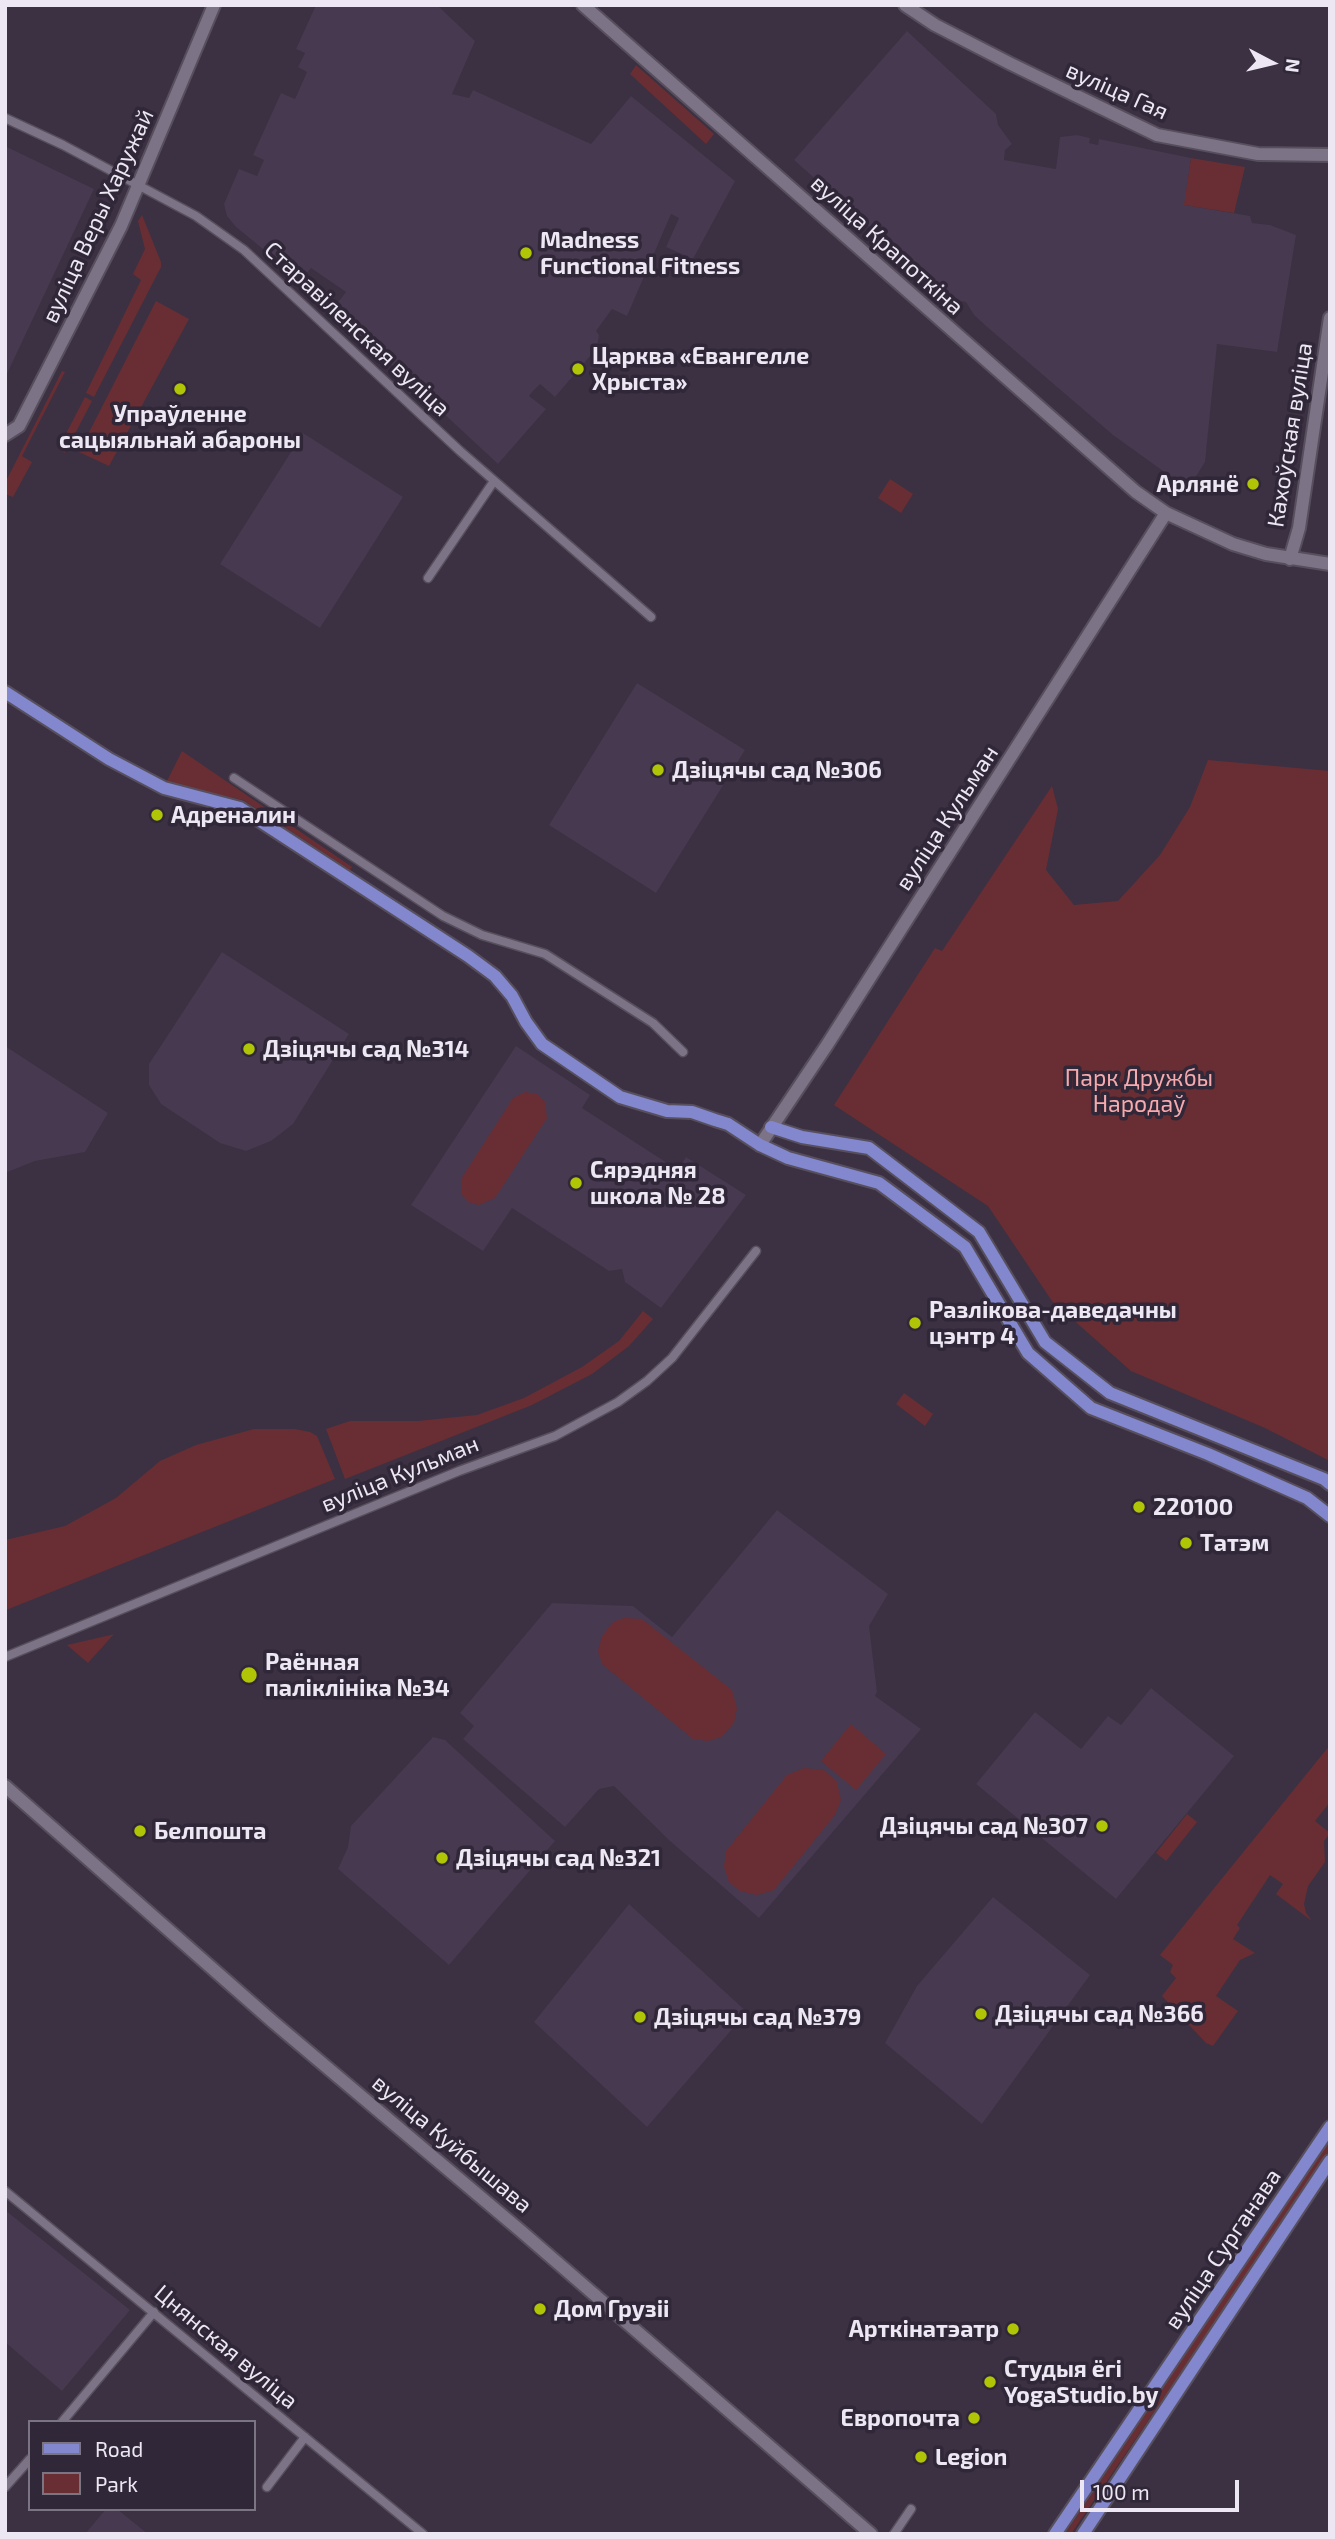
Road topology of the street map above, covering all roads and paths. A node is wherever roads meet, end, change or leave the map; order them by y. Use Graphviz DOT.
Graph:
graph roads {
  1 [pos="215,5"];
  2 [pos="583,5"];
  3 [pos="905,5"];
  4 [pos="5,118"];
  5 [pos="1330,155"];
  6 [pos="138,187"];
  7 [pos="1330,318"];
  8 [pos="5,435"];
  9 [pos="494,481"];
  10 [pos="1166,513"];
  11 [pos="1290,559"];
  12 [pos="1330,564"];
  13 [pos="428,578"];
  14 [pos="651,617"];
  15 [pos="5,692"];
  16 [pos="234,778"];
  17 [pos="683,1052"];
  18 [pos="771,1127"];
  19 [pos="760,1145"];
  20 [pos="756,1251"];
  21 [pos="1330,1484"];
  22 [pos="1330,1516"];
  23 [pos="5,1657"];
  24 [pos="5,1786"];
  25 [pos="1330,2127"];
  26 [pos="1330,2161"];
  27 [pos="5,2191"];
  28 [pos="153,2312"];
  29 [pos="64,2420"];
  30 [pos="305,2437"];
  31 [pos="28,2461"];
  32 [pos="5,2487"];
  33 [pos="267,2487"];
  34 [pos="911,2510"];
  35 [pos="423,2534"];
  36 [pos="871,2534"];
  37 [pos="894,2534"];
  38 [pos="1055,2534"];
  39 [pos="1083,2534"];
  1 -- 6 [label="main road, вуліца Веры Харужай"];
  2 -- 10 [label="main road, вуліца Крапоткіна"];
  3 -- 5 [label="main road, вуліца Гая"];
  4 -- 6 [label="street, Старавіленская вуліца"];
  6 -- 8 [label="main road, вуліца Веры Харужай"];
  6 -- 9 [label="street, Старавіленская вуліца"];
  7 -- 11 [label="main road, Кахоўская вуліца"];
  9 -- 13 [label="street"];
  9 -- 14 [label="street, Старавіленская вуліца"];
  10 -- 11 [label="main road, вуліца Крапоткіна"];
  10 -- 18 [label="main road, вуліца Кульман"];
  11 -- 12 [label="main road, вуліца Крапоткіна"];
  15 -- 19 [label="main road"];
  16 -- 17 [label="street"];
  18 -- 19 [label="main road, вуліца Кульман"];
  18 -- 21 [label="main road"];
  19 -- 22 [label="main road"];
  20 -- 23 [label="street, вуліца Кульман"];
  24 -- 36 [label="main road, вуліца Куйбышава"];
  25 -- 38 [label="main road, вуліца Сурганава"];
  26 -- 39 [label="main road, вуліца Сурганава"];
  27 -- 28 [label="street, Цнянская вуліца"];
  28 -- 29 [label="street"];
  28 -- 30 [label="street, Цнянская вуліца"];
  30 -- 33 [label="street"];
  30 -- 35 [label="street, Цнянская вуліца"];
  31 -- 32 [label="street"];
  34 -- 37 [label="street"];
}
